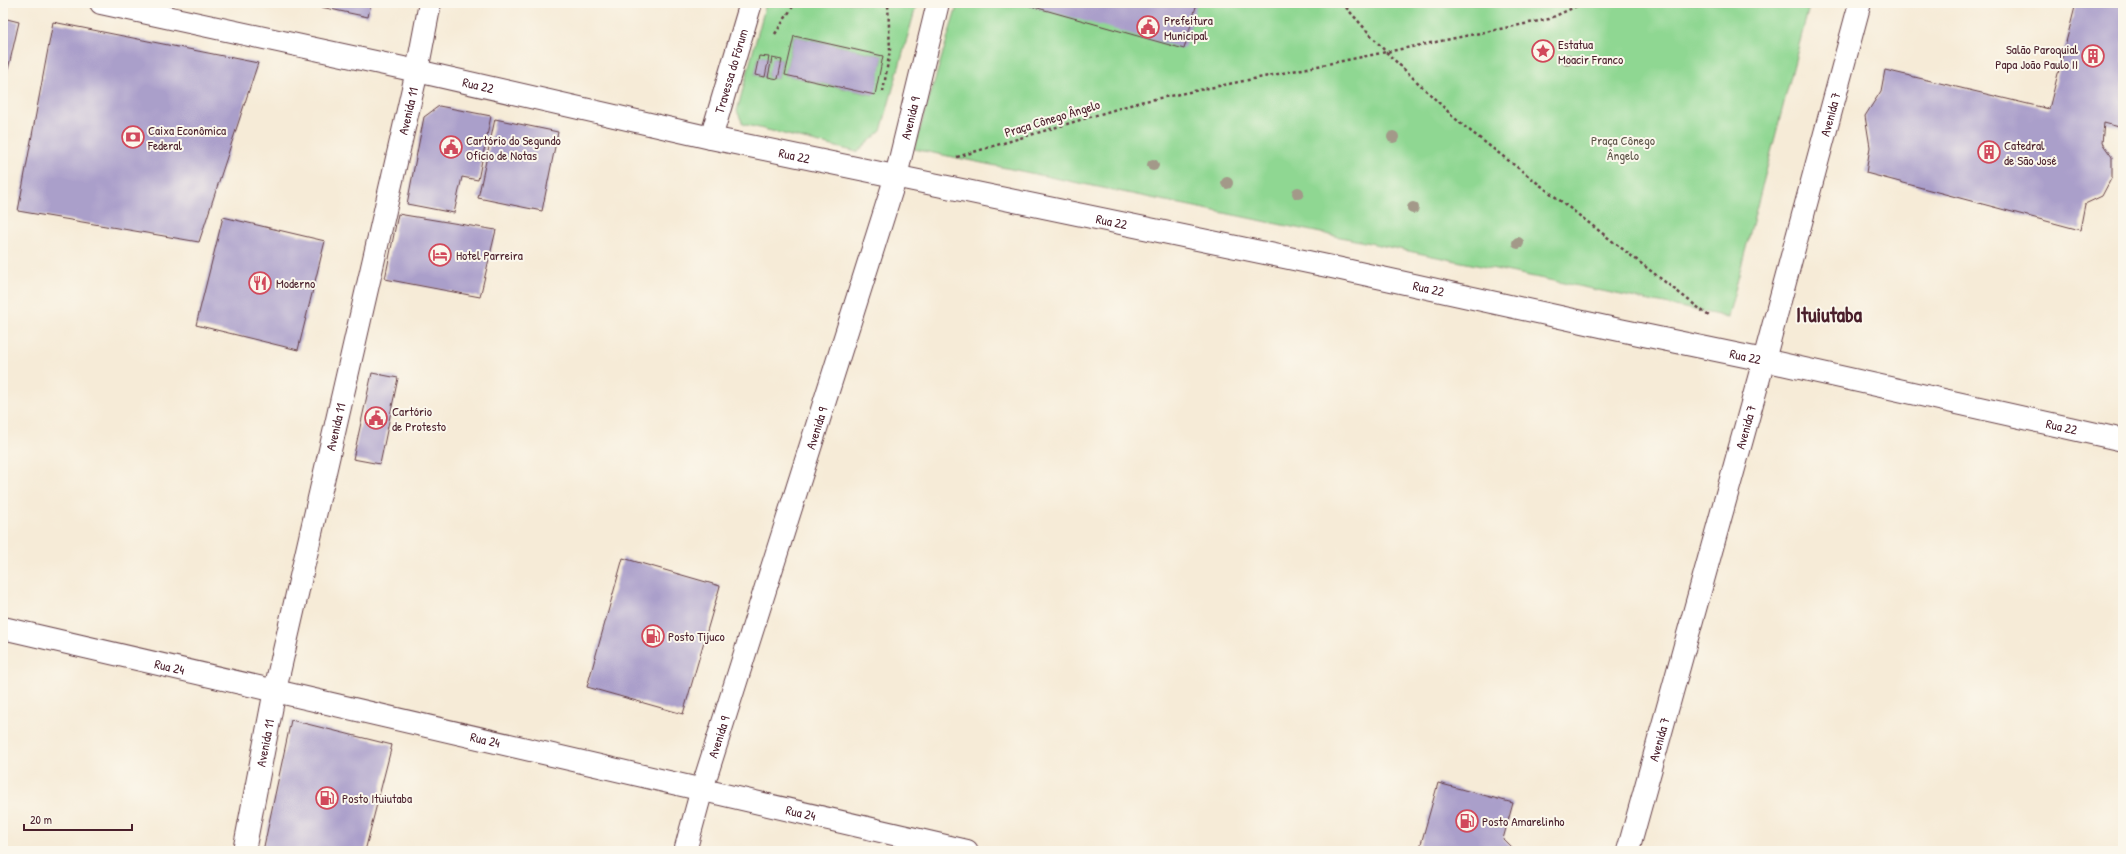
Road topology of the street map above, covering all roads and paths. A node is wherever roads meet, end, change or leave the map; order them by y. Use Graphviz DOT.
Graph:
graph roads {
  1 [pos="101,3"];
  2 [pos="430,3"];
  3 [pos="751,3"];
  4 [pos="888,3"];
  5 [pos="938,3"];
  6 [pos="1342,3"];
  7 [pos="1583,3"];
  8 [pos="1860,3"];
  9 [pos="1386,52"];
  10 [pos="417,71"];
  11 [pos="882,98"];
  12 [pos="711,138"];
  13 [pos="949,160"];
  14 [pos="896,176"];
  15 [pos="1715,321"];
  16 [pos="1764,360"];
  17 [pos="2123,440"];
  18 [pos="3,628"];
  19 [pos="275,690"];
  20 [pos="702,789"];
  21 [pos="244,851"];
  22 [pos="685,851"];
  23 [pos="967,851"];
  24 [pos="1628,851"];
  1 -- 10 [label="street, Rua 22"];
  2 -- 10 [label="street, Avenida 11"];
  3 -- 12 [label="street, Travessa do Fórum"];
  4 -- 11 [label="path"];
  5 -- 14 [label="street, Avenida 9"];
  6 -- 9 [label="path"];
  7 -- 9 [label="path, Praça Cônego Ângelo"];
  8 -- 16 [label="street, Avenida 7"];
  9 -- 13 [label="path, Praça Cônego Ângelo"];
  9 -- 15 [label="path"];
  10 -- 12 [label="street, Rua 22"];
  10 -- 19 [label="street, Avenida 11"];
  12 -- 14 [label="street, Rua 22"];
  14 -- 16 [label="street, Rua 22"];
  14 -- 20 [label="street, Avenida 9"];
  16 -- 17 [label="street, Rua 22"];
  16 -- 24 [label="street, Avenida 7"];
  18 -- 19 [label="street, Rua 24"];
  19 -- 20 [label="street, Rua 24"];
  19 -- 21 [label="street, Avenida 11"];
  20 -- 22 [label="street, Avenida 9"];
  20 -- 23 [label="street, Rua 24"];
}
